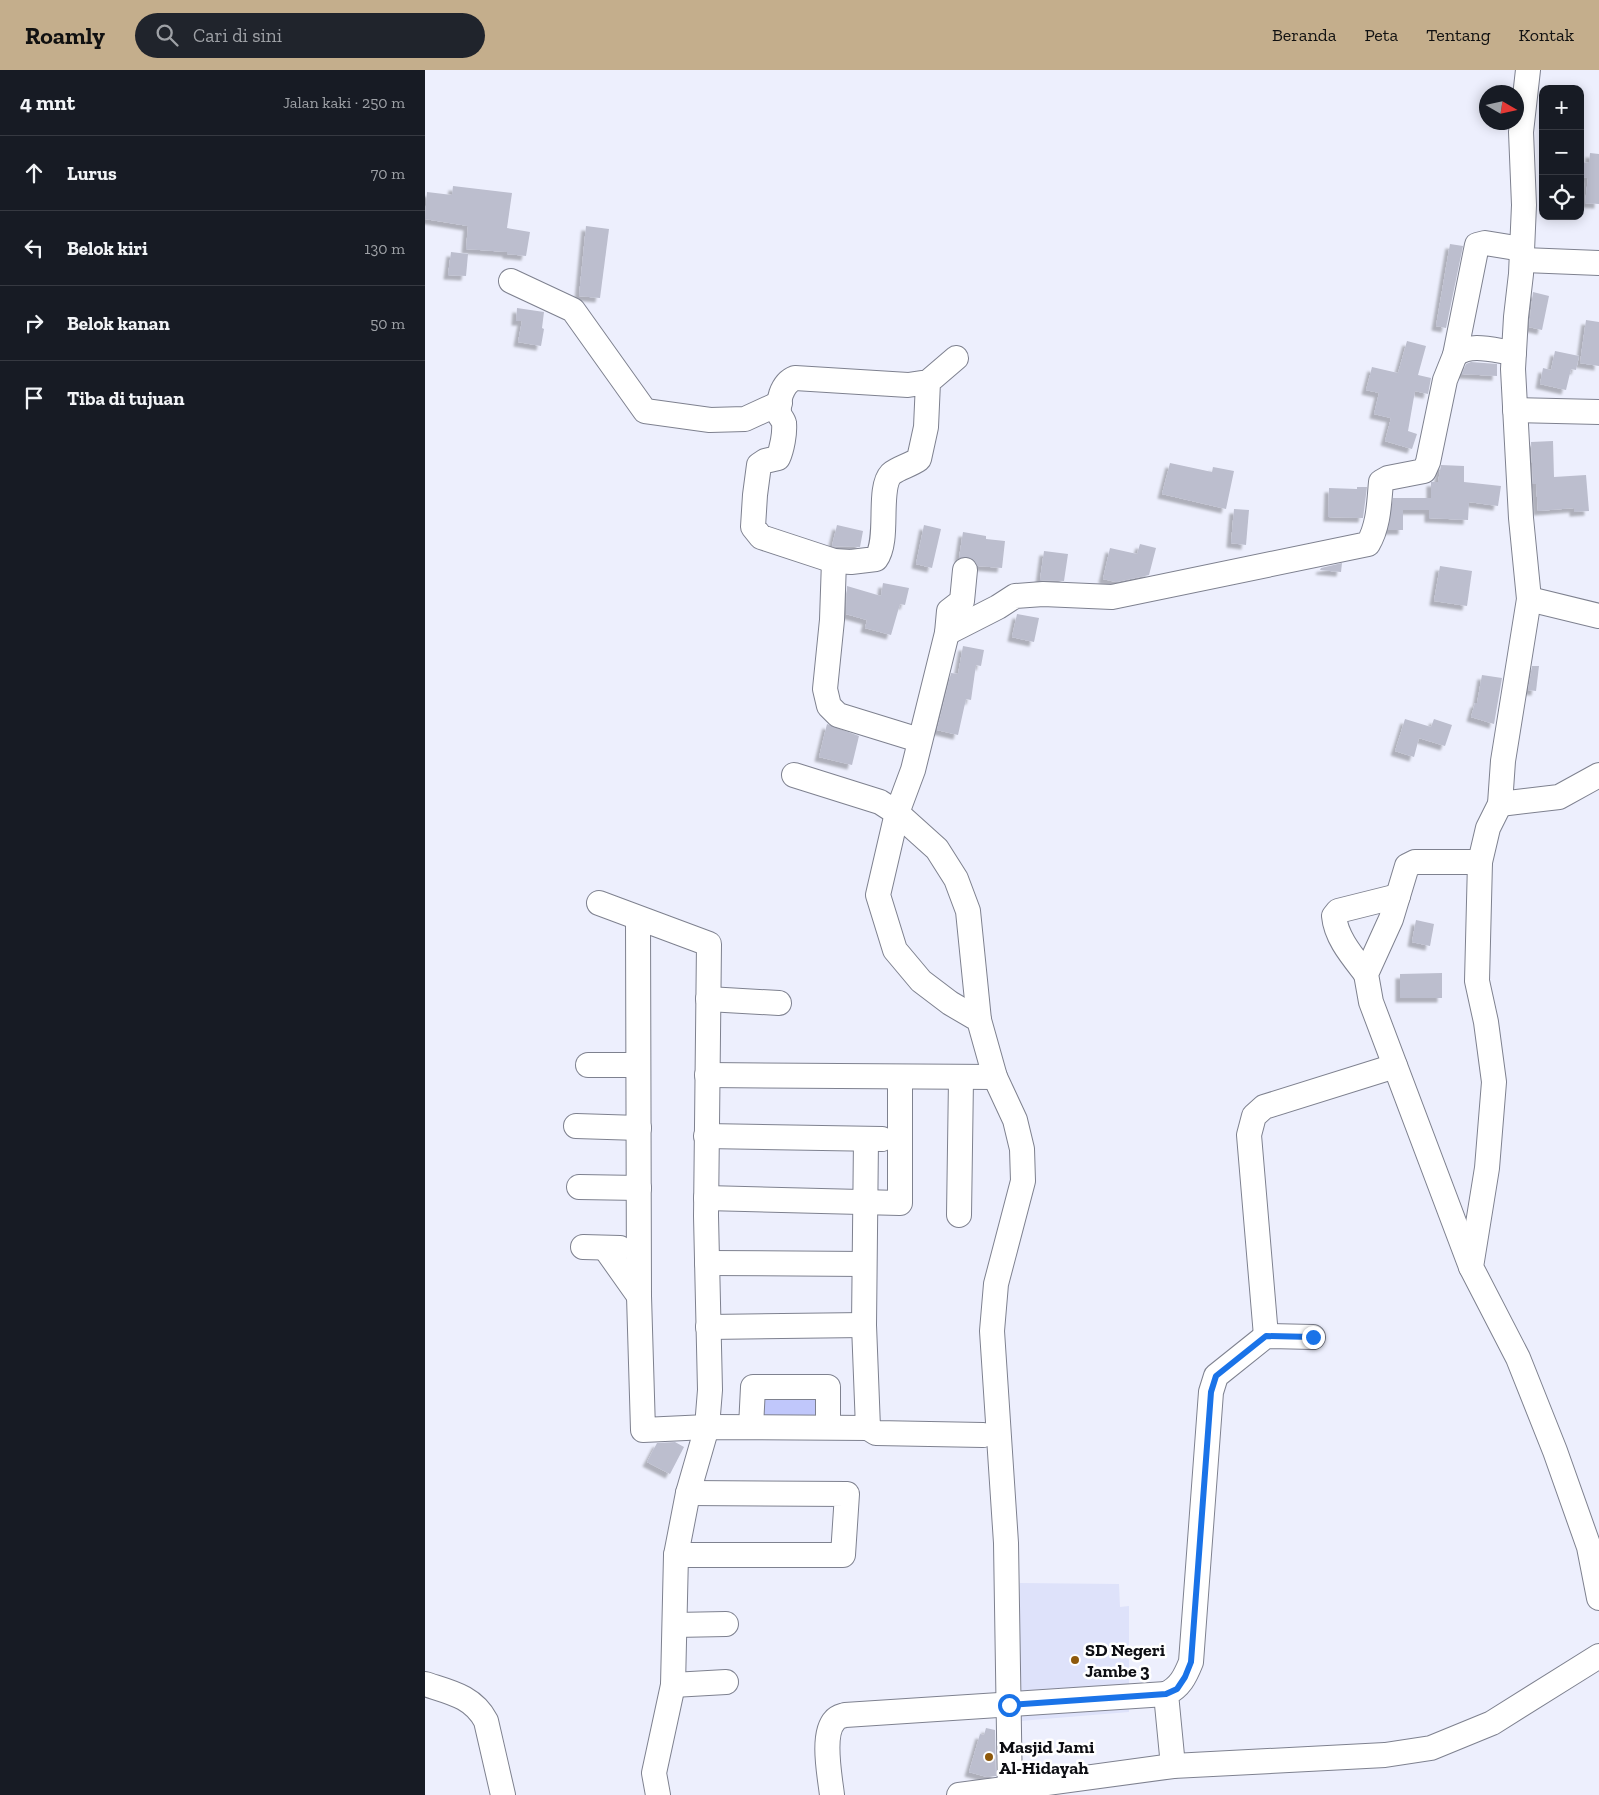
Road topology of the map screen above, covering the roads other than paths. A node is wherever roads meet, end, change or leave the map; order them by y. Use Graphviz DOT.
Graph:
graph roads {
  1 [pos="1528,70"];
  2 [pos="1522,254"];
  3 [pos="1599,263"];
  4 [pos="511,282"];
  5 [pos="1513,353"];
  6 [pos="1455,355"];
  7 [pos="956,358"];
  8 [pos="928,382"];
  9 [pos="781,403"];
  10 [pos="1515,410"];
  11 [pos="1599,412"];
  12 [pos="834,561"];
  13 [pos="965,570"];
  14 [pos="1529,599"];
  15 [pos="1599,616"];
  16 [pos="947,633"];
  17 [pos="919,740"];
  18 [pos="794,775"];
  19 [pos="1599,775"];
  20 [pos="1500,804"];
  21 [pos="897,813"];
  22 [pos="1480,862"];
  23 [pos="1398,896"];
  24 [pos="599,903"];
  25 [pos="638,919"];
  26 [pos="1366,974"];
  27 [pos="708,999"];
  28 [pos="779,1003"];
  29 [pos="979,1020"];
  30 [pos="588,1065"];
  31 [pos="638,1065"];
  32 [pos="1395,1066"];
  33 [pos="707,1075"];
  34 [pos="995,1077"];
  35 [pos="900,1078"];
  36 [pos="961,1079"];
  37 [pos="576,1126"];
  38 [pos="639,1128"];
  39 [pos="706,1136"];
  40 [pos="867,1139"];
  41 [pos="899,1139"];
  42 [pos="579,1188"];
  43 [pos="639,1188"];
  44 [pos="706,1198"];
  45 [pos="865,1202"];
  46 [pos="959,1215"];
  47 [pos="639,1249"];
  48 [pos="707,1263"];
  49 [pos="864,1264"];
  50 [pos="1471,1267"];
  51 [pos="639,1296"];
  52 [pos="864,1325"];
  53 [pos="708,1327"];
  54 [pos="1266,1336"];
  55 [pos="1313,1337"];
  56 [pos="707,1427"];
  57 [pos="751,1427"];
  58 [pos="828,1427"];
  59 [pos="868,1428"];
  60 [pos="983,1434"];
  61 [pos="689,1493"];
  62 [pos="676,1556"];
  63 [pos="1599,1598"];
  64 [pos="726,1624"];
  65 [pos="675,1625"];
  66 [pos="1599,1656"];
  67 [pos="726,1682"];
  68 [pos="425,1684"];
  69 [pos="673,1685"];
  70 [pos="1166,1694"];
  71 [pos="1009,1705"];
  72 [pos="1173,1766"];
  73 [pos="1010,1791"];
  74 [pos="503,1795"];
  75 [pos="658,1795"];
  76 [pos="832,1795"];
  77 [pos="959,1795"];
  1 -- 2 [label="street"];
  2 -- 3 [label="street"];
  2 -- 5 [label="street"];
  2 -- 6 [label="street"];
  4 -- 9 [label="street"];
  5 -- 6 [label="street"];
  5 -- 10 [label="street"];
  6 -- 16 [label="street"];
  7 -- 8 [label="street"];
  8 -- 9 [label="street"];
  8 -- 12 [label="street"];
  9 -- 12 [label="street"];
  10 -- 11 [label="street"];
  10 -- 14 [label="street"];
  12 -- 17 [label="street"];
  13 -- 16 [label="street"];
  14 -- 15 [label="street"];
  14 -- 20 [label="street"];
  16 -- 17 [label="street"];
  17 -- 21 [label="street"];
  18 -- 21 [label="street"];
  19 -- 20 [label="street"];
  20 -- 22 [label="street"];
  21 -- 29 [label="street"];
  21 -- 29 [label="street"];
  22 -- 23 [label="street"];
  22 -- 50 [label="street"];
  23 -- 26 [label="street"];
  23 -- 26 [label="street"];
  24 -- 25 [label="street"];
  25 -- 27 [label="street"];
  25 -- 31 [label="street"];
  26 -- 32 [label="street"];
  27 -- 28 [label="street"];
  27 -- 33 [label="street"];
  29 -- 34 [label="street"];
  30 -- 31 [label="street"];
  31 -- 38 [label="street"];
  32 -- 50 [label="street"];
  32 -- 54 [label="street"];
  33 -- 35 [label="street"];
  33 -- 39 [label="street"];
  34 -- 36 [label="street"];
  34 -- 71 [label="street"];
  35 -- 36 [label="street"];
  35 -- 41 [label="street"];
  36 -- 46 [label="street"];
  37 -- 38 [label="street"];
  38 -- 43 [label="street"];
  39 -- 40 [label="street"];
  39 -- 44 [label="street"];
  40 -- 41 [label="street"];
  40 -- 45 [label="street"];
  41 -- 45 [label="street"];
  42 -- 43 [label="street"];
  43 -- 47 [label="street"];
  44 -- 45 [label="street"];
  44 -- 48 [label="street"];
  45 -- 49 [label="street"];
  47 -- 51 [label="street"];
  47 -- 51 [label="street"];
  48 -- 49 [label="street"];
  48 -- 53 [label="street"];
  49 -- 52 [label="street"];
  50 -- 63 [label="street"];
  51 -- 56 [label="street"];
  52 -- 53 [label="street"];
  52 -- 59 [label="street"];
  53 -- 56 [label="street"];
  54 -- 55 [label="street"];
  54 -- 70 [label="street"];
  56 -- 57 [label="street"];
  56 -- 61 [label="street"];
  57 -- 58 [label="street"];
  57 -- 58 [label="street"];
  58 -- 59 [label="street"];
  59 -- 60 [label="street"];
  61 -- 62 [label="street"];
  61 -- 62 [label="street"];
  62 -- 65 [label="street"];
  64 -- 65 [label="street"];
  65 -- 69 [label="street"];
  66 -- 72 [label="street"];
  67 -- 69 [label="street"];
  68 -- 74 [label="street"];
  69 -- 75 [label="street"];
  70 -- 71 [label="street"];
  70 -- 72 [label="street"];
  71 -- 73 [label="street"];
  71 -- 76 [label="street"];
  72 -- 73 [label="street"];
  73 -- 77 [label="street"];
}
